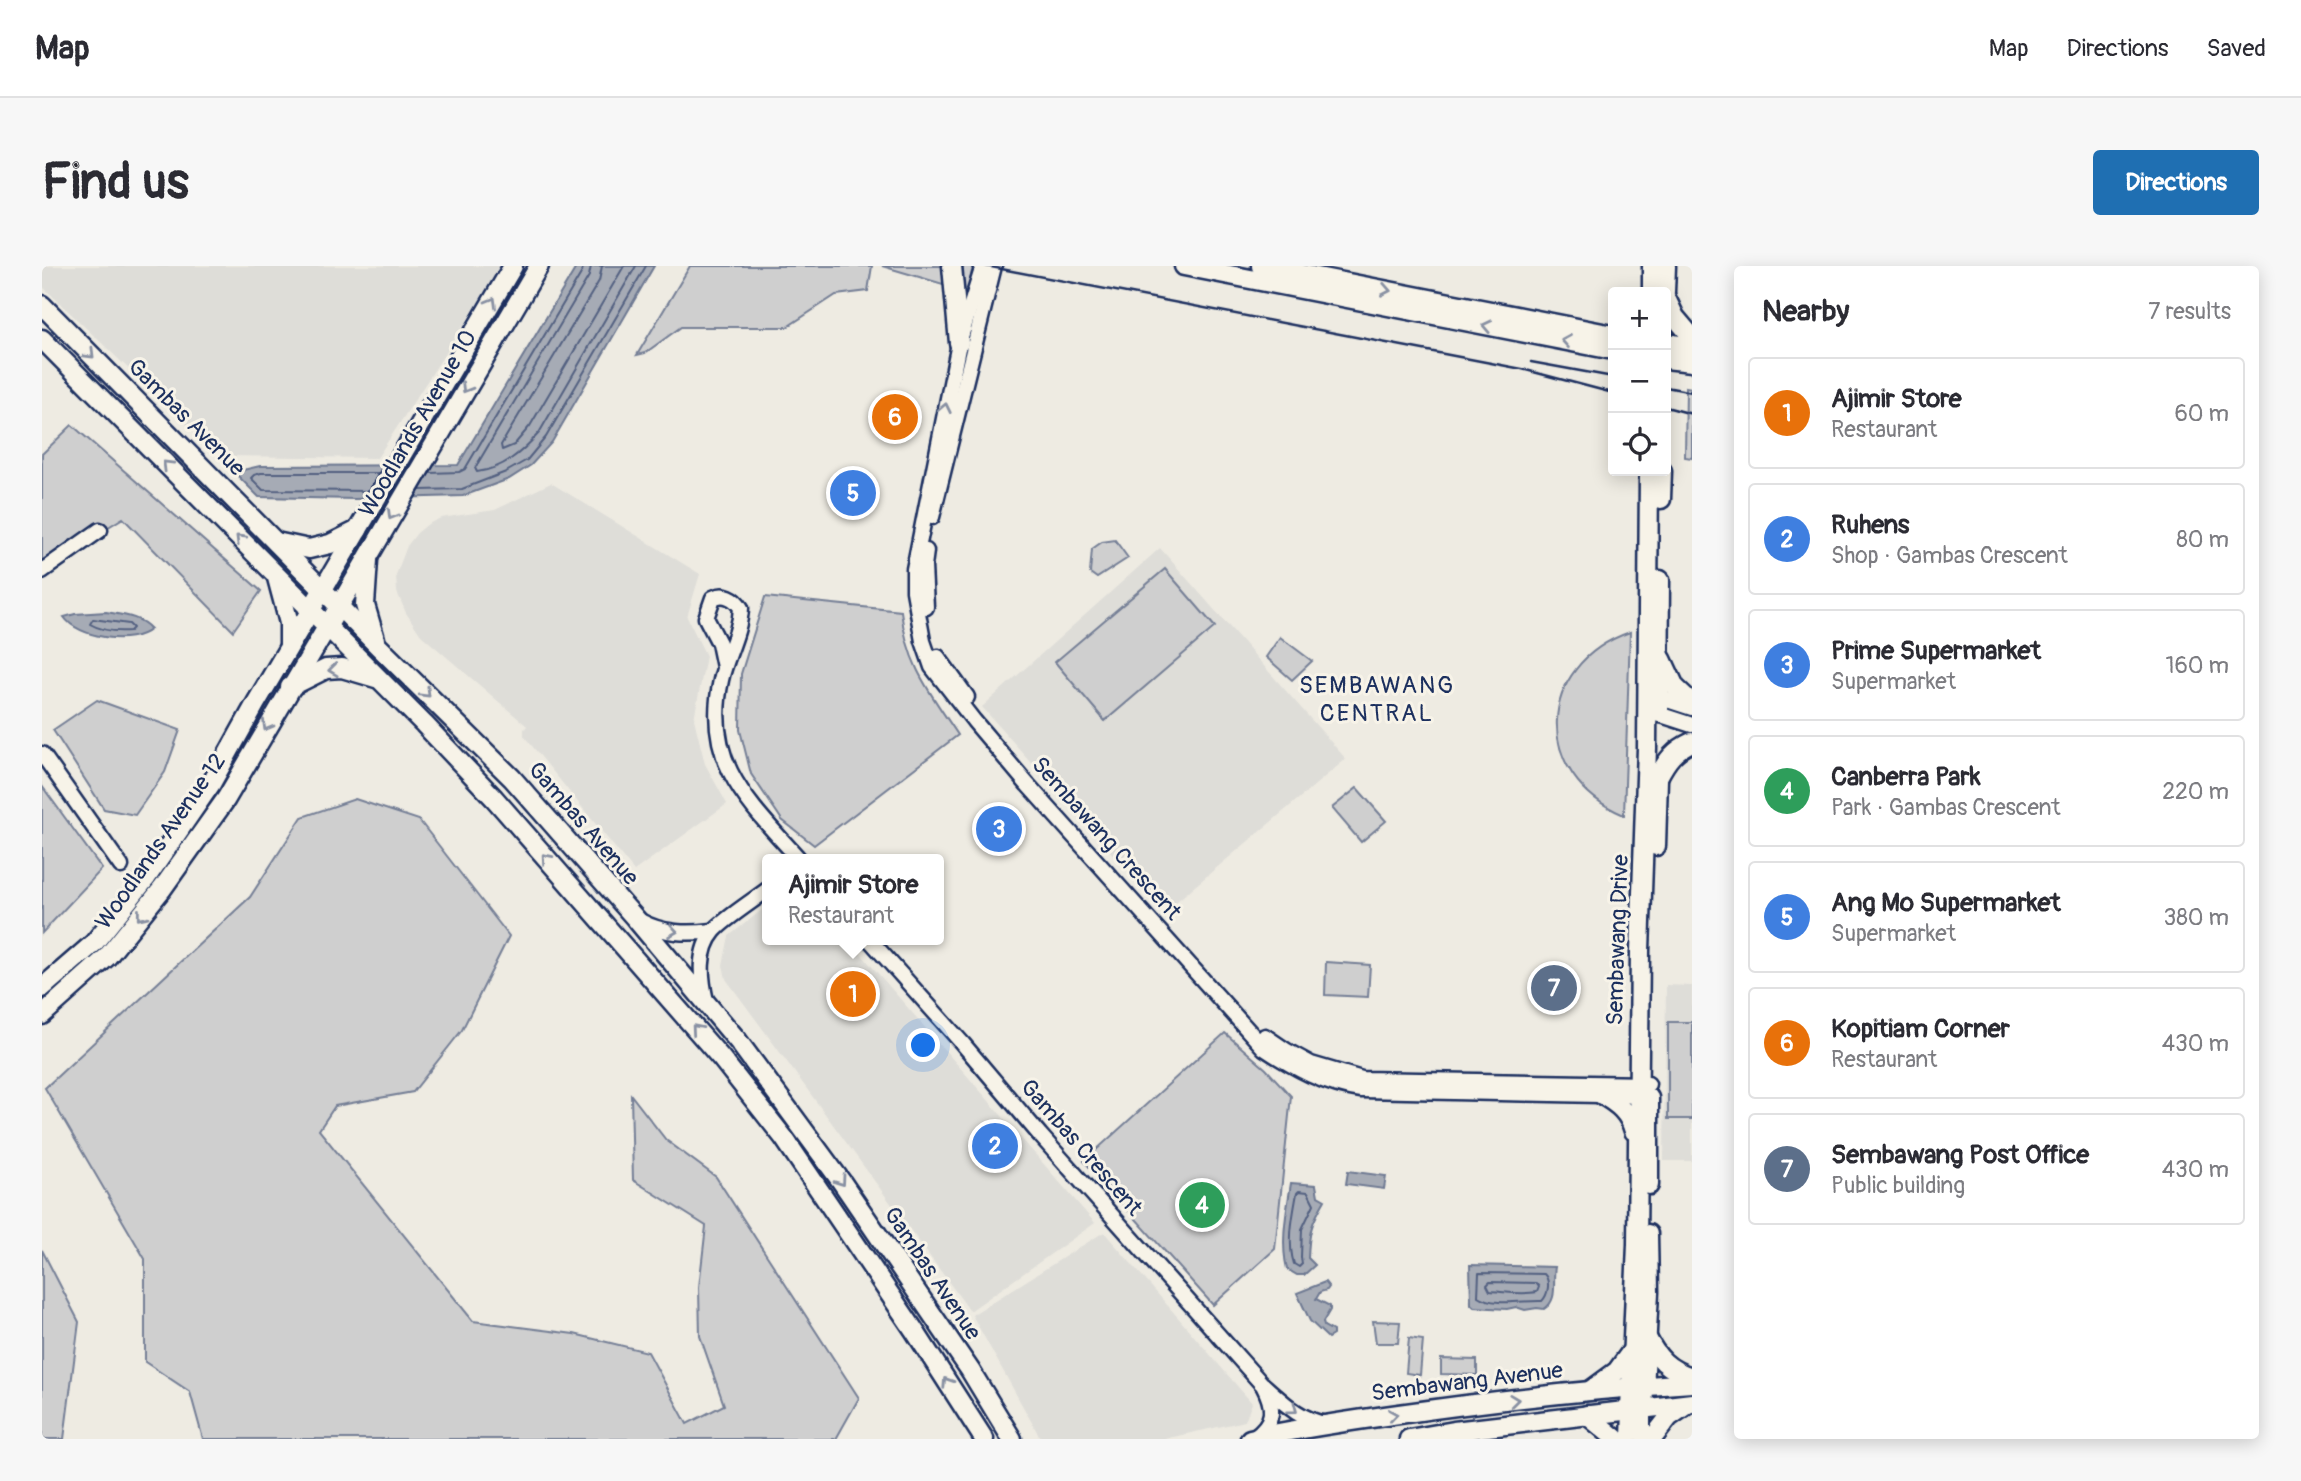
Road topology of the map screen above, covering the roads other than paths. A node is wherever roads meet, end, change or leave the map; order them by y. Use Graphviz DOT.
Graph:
graph roads {
  1 [pos="513,266"];
  2 [pos="539,266"];
  3 [pos="952,266"];
  4 [pos="983,266"];
  5 [pos="994,266"];
  6 [pos="1184,266"];
  7 [pos="1261,266"];
  8 [pos="1652,266"];
  9 [pos="1666,266"];
  10 [pos="1651,287"];
  11 [pos="1665,287"];
  12 [pos="42,305"];
  13 [pos="1671,309"];
  14 [pos="1501,311"];
  15 [pos="1518,332"];
  16 [pos="1608,332"];
  17 [pos="1692,337"];
  18 [pos="42,339"];
  19 [pos="959,343"];
  20 [pos="1671,344"];
  21 [pos="1692,348"];
  22 [pos="1608,349"];
  23 [pos="1671,360"];
  24 [pos="1692,362"];
  25 [pos="1649,476"];
  26 [pos="1662,476"];
  27 [pos="100,530"];
  28 [pos="358,530"];
  29 [pos="276,542"];
  30 [pos="368,557"];
  31 [pos="42,571"];
  32 [pos="276,575"];
  33 [pos="323,590"];
  34 [pos="339,606"];
  35 [pos="311,610"];
  36 [pos="326,626"];
  37 [pos="378,645"];
  38 [pos="289,646"];
  39 [pos="1660,656"];
  40 [pos="724,667"];
  41 [pos="379,679"];
  42 [pos="290,687"];
  43 [pos="1692,703"];
  44 [pos="1653,704"];
  45 [pos="1692,708"];
  46 [pos="1692,726"];
  47 [pos="1692,742"];
  48 [pos="42,754"];
  49 [pos="1658,777"];
  50 [pos="795,854"];
  51 [pos="121,866"];
  52 [pos="762,894"];
  53 [pos="635,918"];
  54 [pos="713,932"];
  55 [pos="874,945"];
  56 [pos="42,988"];
  57 [pos="706,1001"];
  58 [pos="42,1015"];
  59 [pos="759,1070"];
  60 [pos="740,1081"];
  61 [pos="1643,1090"];
  62 [pos="1602,1095"];
  63 [pos="801,1126"];
  64 [pos="784,1138"];
  65 [pos="1637,1141"];
  66 [pos="1640,1342"];
  67 [pos="1692,1377"];
  68 [pos="1261,1383"];
  69 [pos="1692,1383"];
  70 [pos="1638,1387"];
  71 [pos="1590,1391"];
  72 [pos="1690,1403"];
  73 [pos="1637,1410"];
  74 [pos="1587,1415"];
  75 [pos="1331,1424"];
  76 [pos="1417,1438"];
  77 [pos="984,1439"];
  78 [pos="1012,1439"];
  79 [pos="1252,1439"];
  80 [pos="1616,1439"];
  81 [pos="1629,1439"];
  82 [pos="1643,1439"];
  83 [pos="1652,1439"];
  28 -- 1 [label="main road, Woodlands Avenue 10, one-way"];
  2 -- 30 [label="main road, Woodlands Avenue 10, one-way"];
  3 -- 19 [label="main road"];
  4 -- 19 [label="street, Sembawang Crescent"];
  5 -- 61 [label="street, Sembawang Crescent"];
  15 -- 6 [label="main road, one-way"];
  7 -- 14 [label="main road, one-way"];
  8 -- 10 [label="main road"];
  9 -- 11 [label="main road"];
  12 -- 29 [label="main road, Gambas Avenue, one-way"];
  13 -- 17 [label="main road"];
  14 -- 15 [label="main road"];
  14 -- 16 [label="main road"];
  22 -- 15 [label="main road, one-way"];
  32 -- 18 [label="main road, Gambas Avenue, one-way"];
  62 -- 19 [label="street, Sembawang Crescent, one-way"];
  20 -- 21 [label="main road"];
  23 -- 24 [label="main road"];
  25 -- 44 [label="main road, Sembawang Drive"];
  26 -- 39 [label="main road, Sembawang Drive"];
  27 -- 31 [label="street"];
  28 -- 29 [label="main road"];
  28 -- 33 [label="main road, Woodlands Avenue 10"];
  29 -- 33 [label="main road, Gambas Avenue"];
  30 -- 34 [label="main road, Woodlands Avenue 10"];
  30 -- 37 [label="main road"];
  32 -- 35 [label="main road, Gambas Avenue"];
  32 -- 38 [label="main road"];
  33 -- 34 [label="main road, Gambas Avenue"];
  33 -- 35 [label="main road, Woodlands Avenue 12"];
  34 -- 36 [label="main road, Woodlands Avenue 12"];
  34 -- 37 [label="main road, Gambas Avenue"];
  35 -- 36 [label="main road, Gambas Avenue"];
  35 -- 38 [label="main road, Woodlands Avenue 12"];
  36 -- 41 [label="main road, Gambas Avenue"];
  36 -- 42 [label="main road, Woodlands Avenue 12"];
  37 -- 53 [label="main road, Gambas Avenue, one-way"];
  38 -- 56 [label="main road, Woodlands Avenue 12"];
  39 -- 43 [label="main road"];
  39 -- 44 [label="main road, Sembawang Drive"];
  40 -- 50 [label="street"];
  41 -- 42 [label="main road, one-way"];
  60 -- 41 [label="main road, Gambas Avenue, one-way"];
  42 -- 58 [label="main road, Woodlands Avenue 12, one-way"];
  44 -- 45 [label="street"];
  44 -- 46 [label="street"];
  44 -- 49 [label="main road, Sembawang Drive"];
  44 -- 61 [label="main road, Sembawang Drive"];
  47 -- 49 [label="main road"];
  48 -- 51 [label="street"];
  49 -- 61 [label="main road, Sembawang Drive"];
  52 -- 54 [label="street"];
  53 -- 54 [label="street, one-way"];
  53 -- 57 [label="main road, Gambas Avenue"];
  54 -- 57 [label="street"];
  55 -- 68 [label="street, Gambas Crescent"];
  57 -- 59 [label="main road, Gambas Avenue"];
  59 -- 60 [label="main road"];
  59 -- 63 [label="main road, Gambas Avenue"];
  60 -- 64 [label="main road, Gambas Avenue"];
  61 -- 62 [label="street, Sembawang Crescent"];
  61 -- 65 [label="main road, Sembawang Drive"];
  61 -- 66 [label="main road, Sembawang Drive"];
  62 -- 65 [label="main road"];
  63 -- 64 [label="main road"];
  63 -- 78 [label="main road, Gambas Avenue, one-way"];
  77 -- 64 [label="main road, Gambas Avenue, one-way"];
  65 -- 66 [label="main road, Sembawang Drive"];
  66 -- 67 [label="main road"];
  66 -- 70 [label="main road, Sembawang Drive"];
  66 -- 71 [label="main road"];
  68 -- 75 [label="street, Gambas Crescent, one-way"];
  68 -- 79 [label="street, Gambas Crescent"];
  69 -- 70 [label="main road, Sembawang Avenue"];
  70 -- 71 [label="main road, Sembawang Avenue"];
  70 -- 73 [label="main road, Sembawang Drive"];
  75 -- 71 [label="main road, Sembawang Avenue, one-way"];
  72 -- 73 [label="main road, Sembawang Avenue"];
  72 -- 83 [label="main road"];
  73 -- 74 [label="main road, Sembawang Avenue"];
  73 -- 81 [label="street"];
  73 -- 82 [label="street"];
  74 -- 76 [label="main road, Sembawang Avenue"];
  74 -- 80 [label="main road"];
  75 -- 79 [label="main road, Sembawang Avenue"];
}
